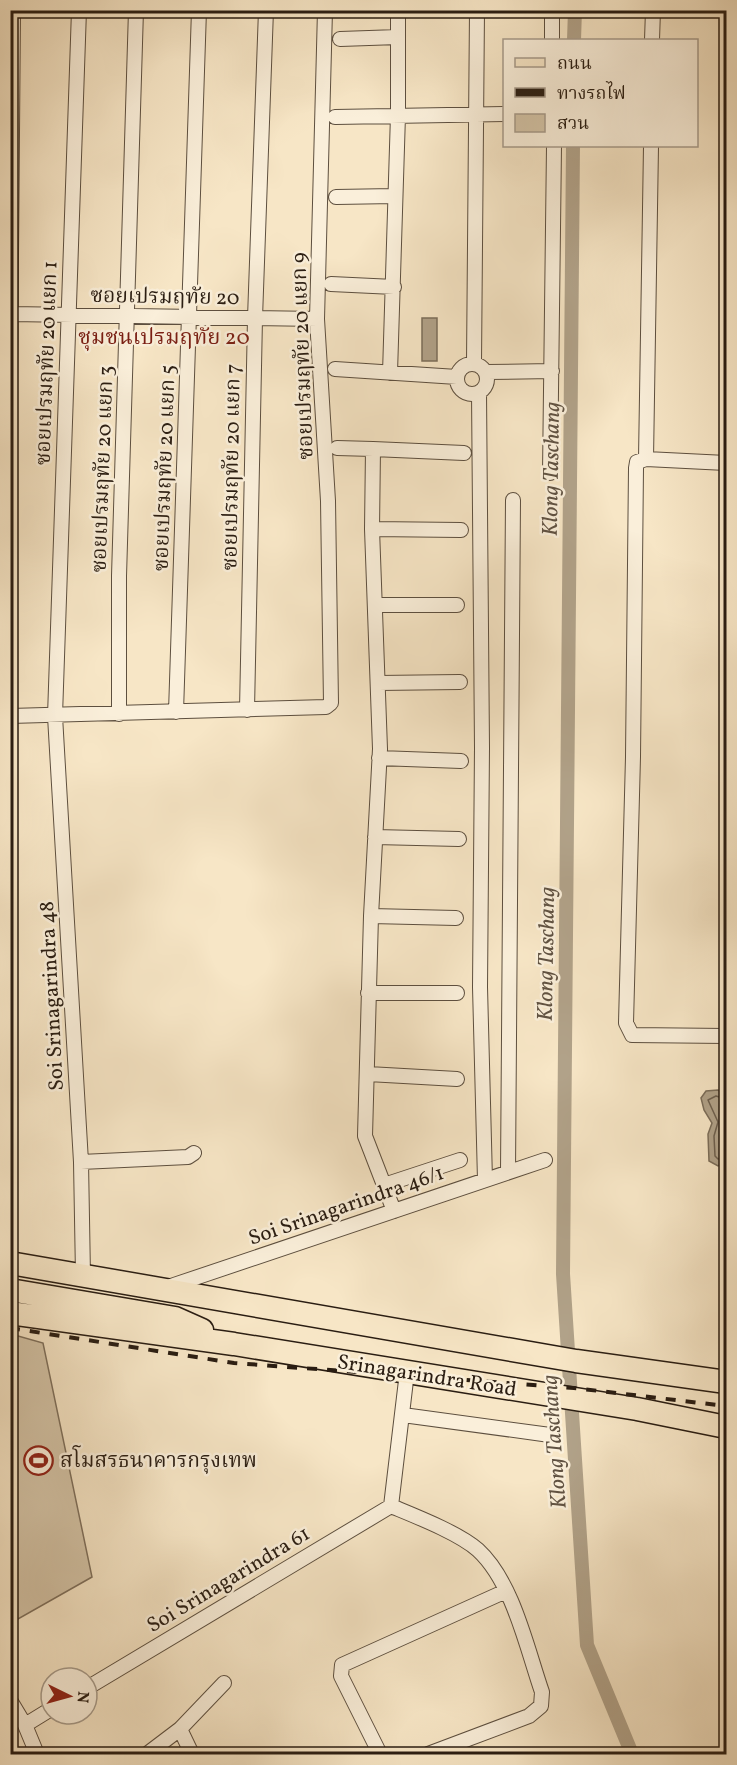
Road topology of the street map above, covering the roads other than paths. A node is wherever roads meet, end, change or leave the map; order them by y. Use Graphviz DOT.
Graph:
graph roads {
  1 [pos="13,10"];
  2 [pos="79,10"];
  3 [pos="136,10"];
  4 [pos="199,10"];
  5 [pos="266,10"];
  6 [pos="325,10"];
  7 [pos="398,10"];
  8 [pos="477,10"];
  9 [pos="552,10"];
  10 [pos="653,10"];
  11 [pos="398,37"];
  12 [pos="340,39"];
  13 [pos="552,39"];
  14 [pos="652,39"];
  15 [pos="503,114"];
  16 [pos="477,115"];
  17 [pos="398,116"];
  18 [pos="335,117"];
  19 [pos="11,130"];
  20 [pos="554,147"];
  21 [pos="651,147"];
  22 [pos="394,196"];
  23 [pos="336,197"];
  24 [pos="332,284"];
  25 [pos="394,287"];
  26 [pos="12,314"];
  27 [pos="68,315"];
  28 [pos="129,316"];
  29 [pos="190,317"];
  30 [pos="255,318"];
  31 [pos="317,319"];
  32 [pos="474,363"];
  33 [pos="334,369"];
  34 [pos="552,371"];
  35 [pos="486,372"];
  36 [pos="390,373"];
  37 [pos="10,377"];
  38 [pos="457,377"];
  39 [pos="479,393"];
  40 [pos="337,448"];
  41 [pos="373,449"];
  42 [pos="464,453"];
  43 [pos="646,459"];
  44 [pos="726,463"];
  45 [pos="550,472"];
  46 [pos="513,500"];
  47 [pos="372,529"];
  48 [pos="461,530"];
  49 [pos="375,605"];
  50 [pos="457,605"];
  51 [pos="460,682"];
  52 [pos="378,684"];
  53 [pos="247,710"];
  54 [pos="176,712"];
  55 [pos="119,714"];
  56 [pos="10,716"];
  57 [pos="55,716"];
  58 [pos="379,758"];
  59 [pos="461,761"];
  60 [pos="375,837"];
  61 [pos="459,839"];
  62 [pos="371,916"];
  63 [pos="456,918"];
  64 [pos="368,993"];
  65 [pos="457,993"];
  66 [pos="726,1036"];
  67 [pos="368,1074"];
  68 [pos="457,1079"];
  69 [pos="194,1153"];
  70 [pos="460,1160"];
  71 [pos="545,1160"];
  72 [pos="81,1162"];
  73 [pos="508,1171"];
  74 [pos="485,1180"];
  75 [pos="384,1185"];
  76 [pos="394,1211"];
  77 [pos="10,1263"];
  78 [pos="83,1275"];
  79 [pos="10,1276"];
  80 [pos="10,1290"];
  81 [pos="160,1290"];
  82 [pos="239,1303"];
  83 [pos="10,1313"];
  84 [pos="234,1344"];
  85 [pos="407,1372"];
  86 [pos="640,1372"];
  87 [pos="726,1382"];
  88 [pos="726,1390"];
  89 [pos="637,1409"];
  90 [pos="404,1415"];
  91 [pos="726,1418"];
  92 [pos="726,1427"];
  93 [pos="550,1435"];
  94 [pos="391,1506"];
  95 [pos="506,1591"];
  96 [pos="99,1681"];
  97 [pos="224,1683"];
  98 [pos="10,1700"];
  99 [pos="39,1717"];
  100 [pos="26,1725"];
  101 [pos="180,1729"];
  102 [pos="37,1755"];
  103 [pos="147,1755"];
  104 [pos="192,1755"];
  105 [pos="381,1755"];
  106 [pos="428,1755"];
  1 -- 19 [label="street"];
  2 -- 27 [label="street, ซอยเปรมฤทัย 20 แยก 1"];
  3 -- 28 [label="street, ซอยเปรมฤทัย 20 แยก 3"];
  4 -- 29 [label="street, ซอยเปรมฤทัย 20 แยก 5"];
  5 -- 30 [label="street, ซอยเปรมฤทัย 20 แยก 7"];
  6 -- 31 [label="street, ซอยเปรมฤทัย 20 แยก 9"];
  7 -- 11 [label="street"];
  8 -- 16 [label="street"];
  9 -- 13 [label="street"];
  10 -- 14 [label="street"];
  11 -- 12 [label="street"];
  11 -- 17 [label="street"];
  15 -- 16 [label="street"];
  16 -- 17 [label="street"];
  16 -- 32 [label="street"];
  17 -- 18 [label="street"];
  17 -- 22 [label="street"];
  19 -- 26 [label="street"];
  20 -- 34 [label="street"];
  21 -- 43 [label="street"];
  22 -- 23 [label="street"];
  22 -- 25 [label="street"];
  24 -- 25 [label="street"];
  25 -- 36 [label="street"];
  26 -- 27 [label="street, ซอยเปรมฤทัย 20"];
  26 -- 37 [label="street"];
  27 -- 28 [label="street, ซอยเปรมฤทัย 20"];
  27 -- 57 [label="street, ซอยเปรมฤทัย 20 แยก 1"];
  28 -- 29 [label="street, ซอยเปรมฤทัย 20"];
  28 -- 55 [label="street, ซอยเปรมฤทัย 20 แยก 3"];
  29 -- 30 [label="street, ซอยเปรมฤทัย 20"];
  29 -- 54 [label="street, ซอยเปรมฤทัย 20 แยก 5"];
  30 -- 31 [label="street, ซอยเปรมฤทัย 20"];
  30 -- 53 [label="street, ซอยเปรมฤทัย 20 แยก 7"];
  31 -- 53 [label="street, ซอยเปรมฤทัย 20 แยก 9"];
  32 -- 35 [label="street"];
  32 -- 38 [label="street"];
  33 -- 36 [label="street"];
  34 -- 35 [label="street"];
  34 -- 45 [label="street"];
  35 -- 39 [label="street"];
  36 -- 38 [label="street"];
  38 -- 39 [label="street"];
  39 -- 74 [label="street"];
  40 -- 41 [label="street"];
  41 -- 42 [label="street"];
  41 -- 47 [label="street"];
  43 -- 44 [label="street"];
  43 -- 66 [label="street"];
  46 -- 73 [label="street"];
  47 -- 48 [label="street"];
  47 -- 49 [label="street"];
  49 -- 50 [label="street"];
  49 -- 52 [label="street"];
  51 -- 52 [label="street"];
  52 -- 58 [label="street"];
  53 -- 54 [label="street"];
  54 -- 55 [label="street"];
  55 -- 57 [label="street"];
  56 -- 57 [label="street"];
  57 -- 72 [label="street, Soi Srinagarindra 48"];
  58 -- 59 [label="street"];
  58 -- 60 [label="street"];
  60 -- 61 [label="street"];
  60 -- 62 [label="street"];
  62 -- 63 [label="street"];
  62 -- 64 [label="street"];
  64 -- 65 [label="street"];
  64 -- 67 [label="street"];
  67 -- 68 [label="street"];
  67 -- 75 [label="street"];
  69 -- 72 [label="street"];
  70 -- 75 [label="street"];
  71 -- 73 [label="street, Soi Srinagarindra 46/1"];
  72 -- 78 [label="street, Soi Srinagarindra 48"];
  73 -- 74 [label="street, Soi Srinagarindra 46/1"];
  74 -- 76 [label="street, Soi Srinagarindra 46/1"];
  75 -- 76 [label="street"];
  76 -- 81 [label="street, Soi Srinagarindra 46/1"];
  77 -- 78 [label="main road, Srinagarindra Road"];
  78 -- 81 [label="main road, Srinagarindra Road"];
  79 -- 82 [label="main road, Srinagarindra Road"];
  80 -- 84 [label="main road, Srinagarindra Road"];
  81 -- 82 [label="main road, Srinagarindra Road"];
  82 -- 86 [label="main road, Srinagarindra Road"];
  83 -- 84 [label="main road, Srinagarindra Road"];
  84 -- 85 [label="main road, Srinagarindra Road"];
  85 -- 89 [label="main road, Srinagarindra Road"];
  85 -- 90 [label="street"];
  86 -- 87 [label="main road, Srinagarindra Road"];
  86 -- 88 [label="main road"];
  89 -- 91 [label="main road"];
  89 -- 92 [label="main road, Srinagarindra Road"];
  90 -- 93 [label="street"];
  90 -- 94 [label="street"];
  94 -- 95 [label="street"];
  94 -- 96 [label="street, Soi Srinagarindra 61"];
  95 -- 105 [label="street"];
  95 -- 106 [label="street"];
  97 -- 101 [label="street"];
  98 -- 100 [label="street"];
  99 -- 100 [label="street"];
  100 -- 102 [label="street"];
  101 -- 103 [label="street"];
  101 -- 104 [label="street"];
}
